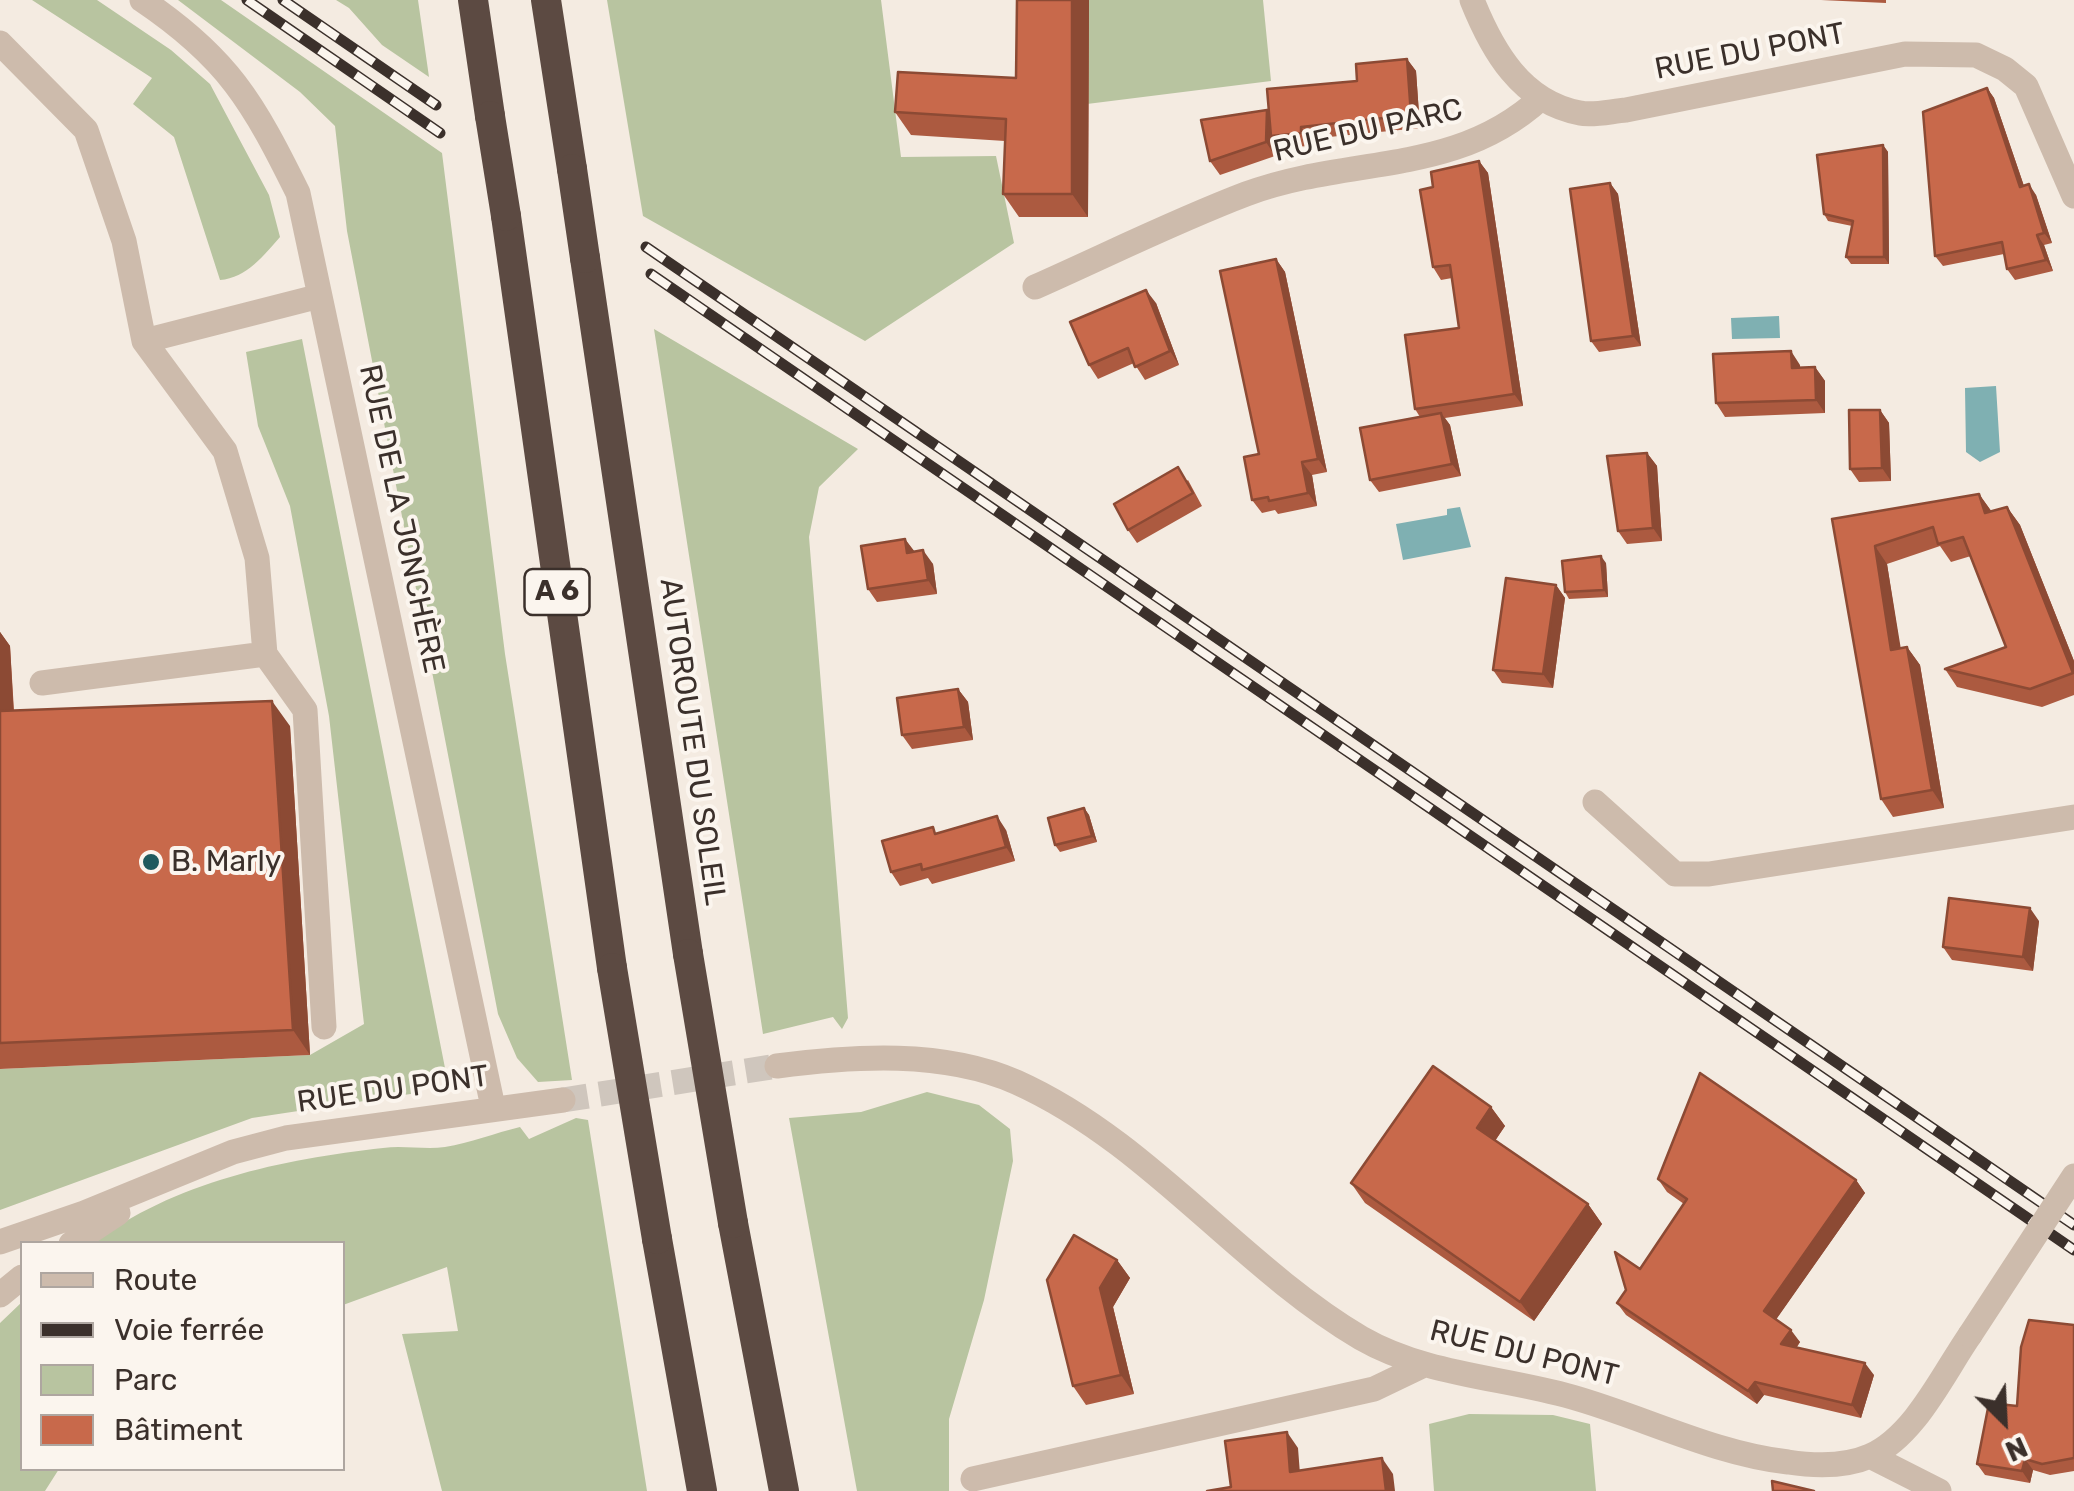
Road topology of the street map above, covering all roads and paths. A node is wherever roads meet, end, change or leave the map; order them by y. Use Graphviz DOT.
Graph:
graph roads {
  1 [pos="142,0"];
  2 [pos="473,0"];
  3 [pos="546,0"];
  4 [pos="1472,0"];
  5 [pos="0,43"];
  6 [pos="1541,98"];
  7 [pos="2074,196"];
  8 [pos="1035,286"];
  9 [pos="320,296"];
  10 [pos="144,341"];
  11 [pos="265,654"];
  12 [pos="42,682"];
  13 [pos="1595,802"];
  14 [pos="2074,817"];
  15 [pos="324,1027"];
  16 [pos="777,1066"];
  17 [pos="563,1100"];
  18 [pos="492,1107"];
  19 [pos="233,1152"];
  20 [pos="2074,1176"];
  21 [pos="76,1241"];
  22 [pos="0,1242"];
  23 [pos="20,1279"];
  24 [pos="0,1295"];
  25 [pos="1424,1365"];
  26 [pos="1870,1456"];
  27 [pos="972,1480"];
  28 [pos="702,1491"];
  29 [pos="784,1491"];
  30 [pos="1938,1491"];
  1 -- 9 [label="street, RUE DE LA JONCHÈRE"];
  2 -- 28 [label="highway, A 6, bridge"];
  3 -- 29 [label="highway, AUTOROUTE DU SOLEIL / A 6, bridge"];
  4 -- 6 [label="street"];
  5 -- 10 [label="street"];
  6 -- 7 [label="street, RUE DU PONT"];
  6 -- 8 [label="street, RUE DU PARC"];
  9 -- 10 [label="street"];
  9 -- 18 [label="street, RUE DE LA JONCHÈRE"];
  10 -- 11 [label="street"];
  11 -- 12 [label="street"];
  11 -- 15 [label="street"];
  13 -- 14 [label="street"];
  16 -- 25 [label="street, RUE DU PONT"];
  17 -- 18 [label="street, RUE DU PONT"];
  18 -- 19 [label="street, RUE DU PONT"];
  19 -- 21 [label="street, RUE DU PONT"];
  19 -- 22 [label="street, RUE DU PONT"];
  20 -- 26 [label="street, bridge"];
  23 -- 24 [label="street"];
  25 -- 26 [label="street, RUE DU PONT"];
  25 -- 27 [label="street"];
  26 -- 30 [label="street"];
}
